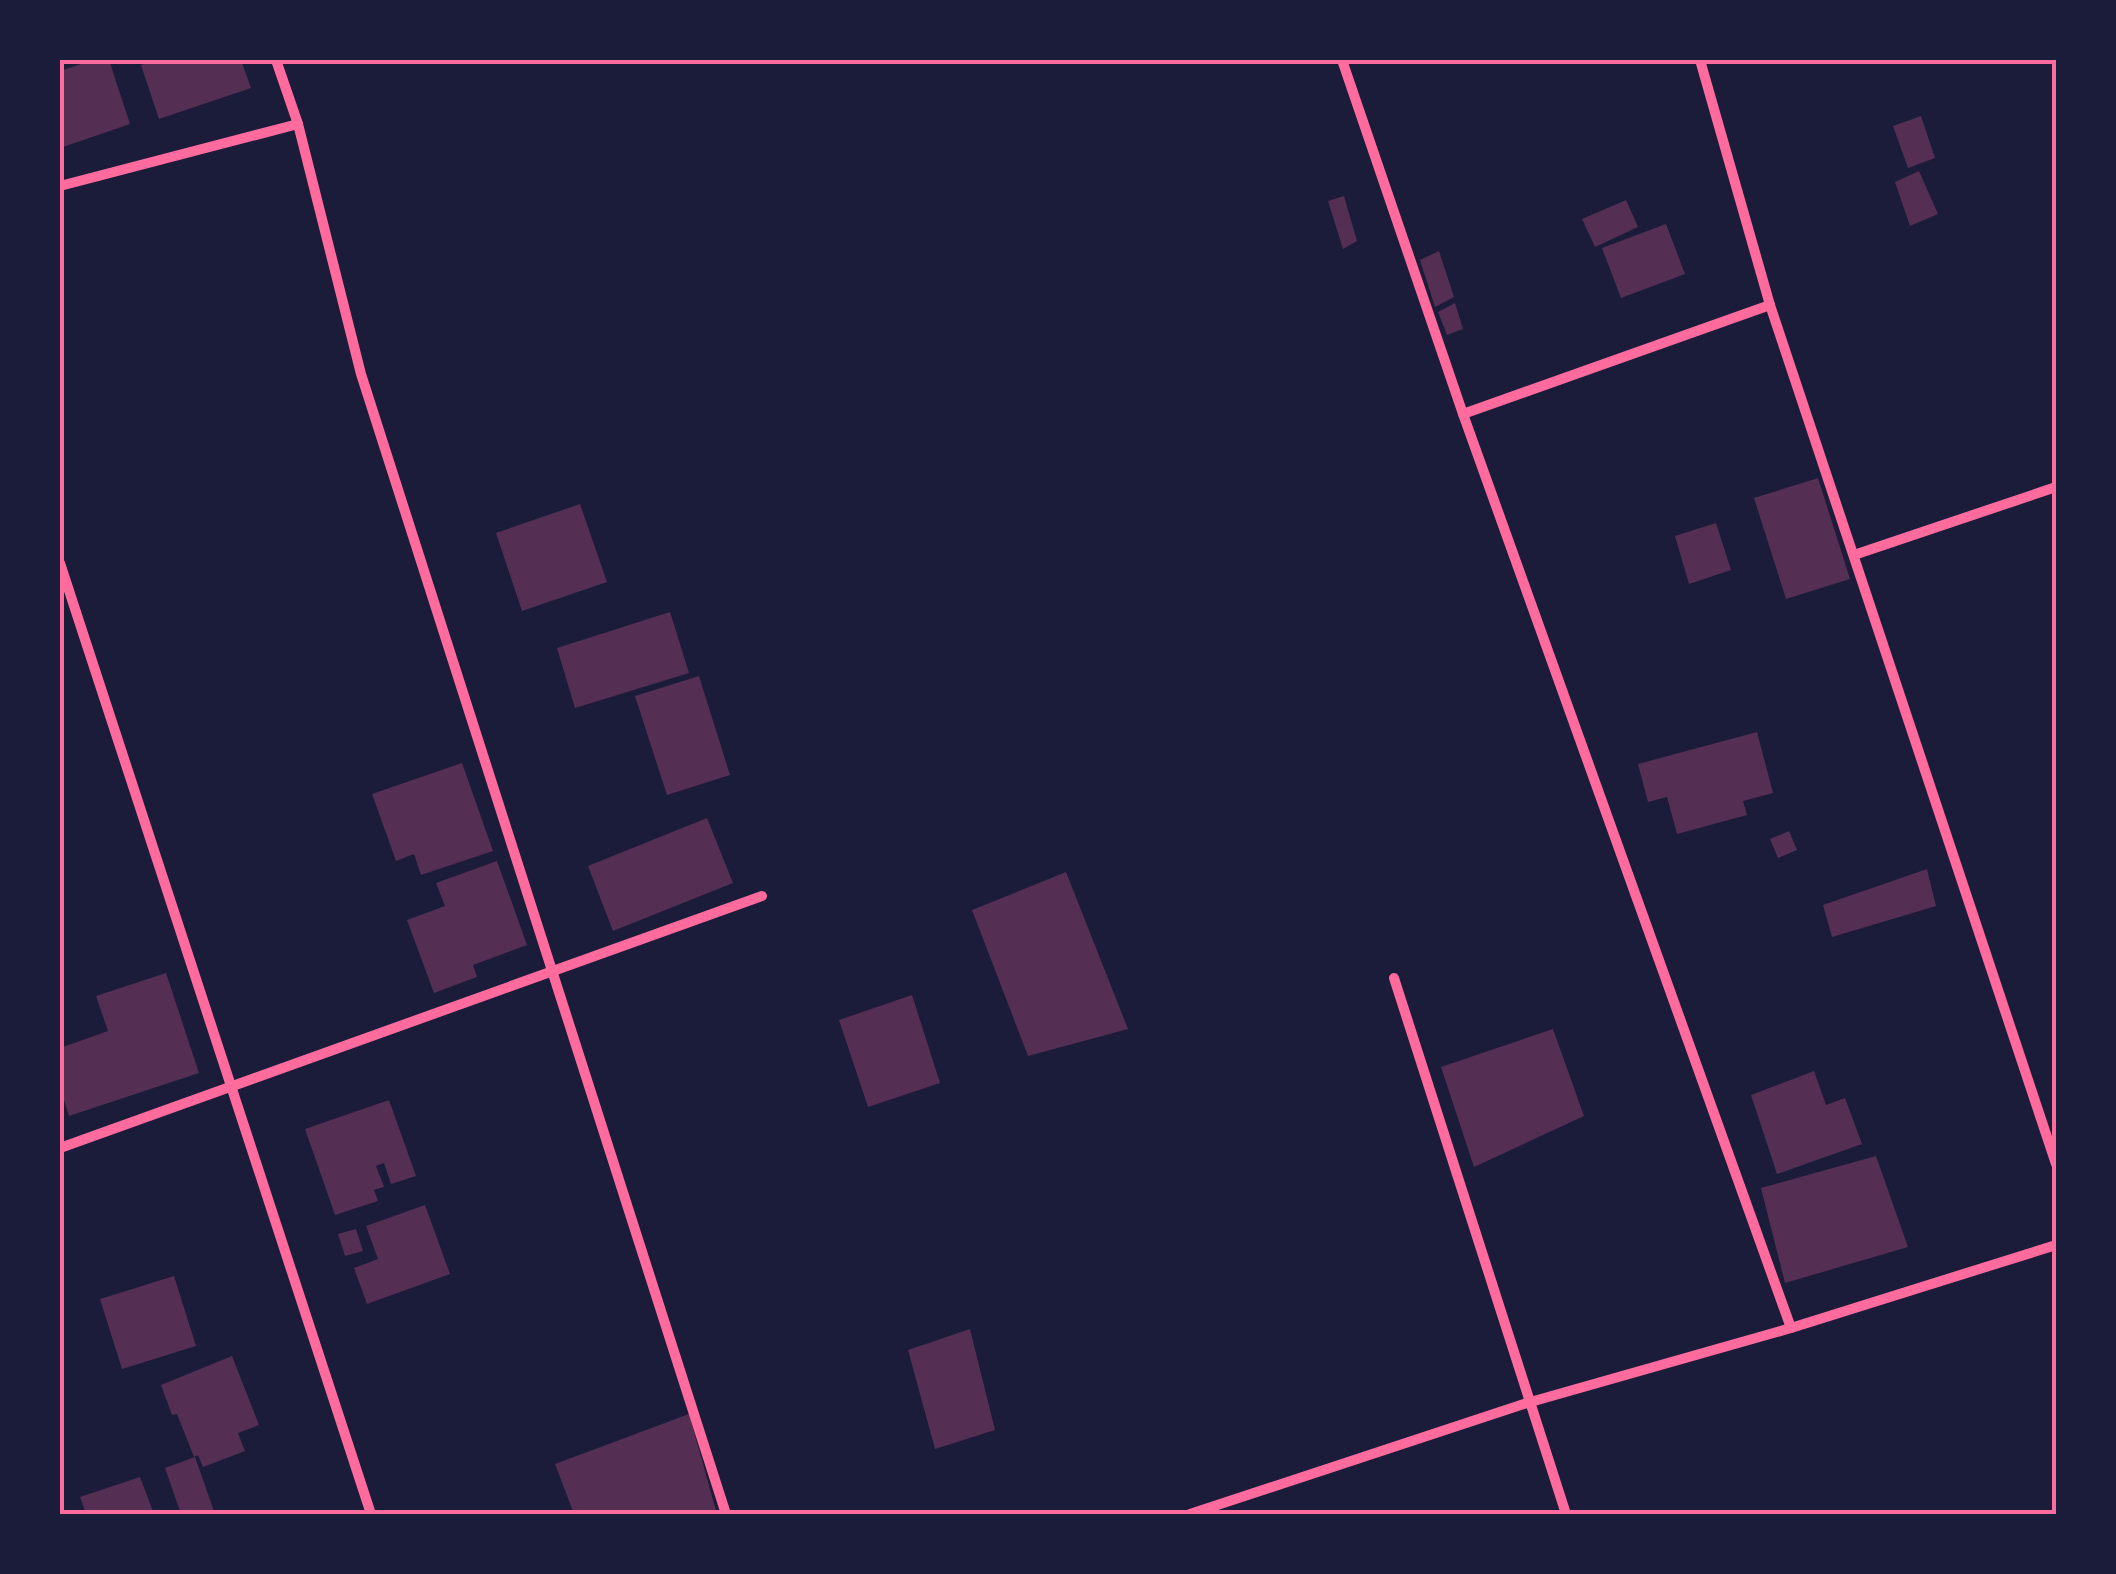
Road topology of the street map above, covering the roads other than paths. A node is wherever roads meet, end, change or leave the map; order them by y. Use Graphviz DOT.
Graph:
graph roads {
  1 [pos="276,60"];
  2 [pos="1342,60"];
  3 [pos="1700,60"];
  4 [pos="298,124"];
  5 [pos="60,186"];
  6 [pos="1770,305"];
  7 [pos="1463,414"];
  8 [pos="2056,487"];
  9 [pos="1854,556"];
  10 [pos="60,563"];
  11 [pos="762,896"];
  12 [pos="552,972"];
  13 [pos="1394,978"];
  14 [pos="228,1087"];
  15 [pos="60,1148"];
  16 [pos="2056,1164"];
  17 [pos="2056,1245"];
  18 [pos="1791,1328"];
  19 [pos="1527,1403"];
  20 [pos="371,1514"];
  21 [pos="726,1514"];
  22 [pos="1190,1514"];
  23 [pos="1566,1514"];
  1 -- 4 [label="street"];
  2 -- 7 [label="street"];
  3 -- 6 [label="street"];
  4 -- 5 [label="street"];
  4 -- 12 [label="street"];
  6 -- 7 [label="street"];
  6 -- 9 [label="street"];
  7 -- 18 [label="street"];
  8 -- 9 [label="street"];
  9 -- 16 [label="street"];
  10 -- 14 [label="street"];
  11 -- 12 [label="street"];
  12 -- 14 [label="street"];
  12 -- 21 [label="street"];
  13 -- 19 [label="street"];
  14 -- 15 [label="street"];
  14 -- 20 [label="street"];
  17 -- 18 [label="street"];
  18 -- 19 [label="street"];
  19 -- 22 [label="street"];
  19 -- 23 [label="street"];
}
